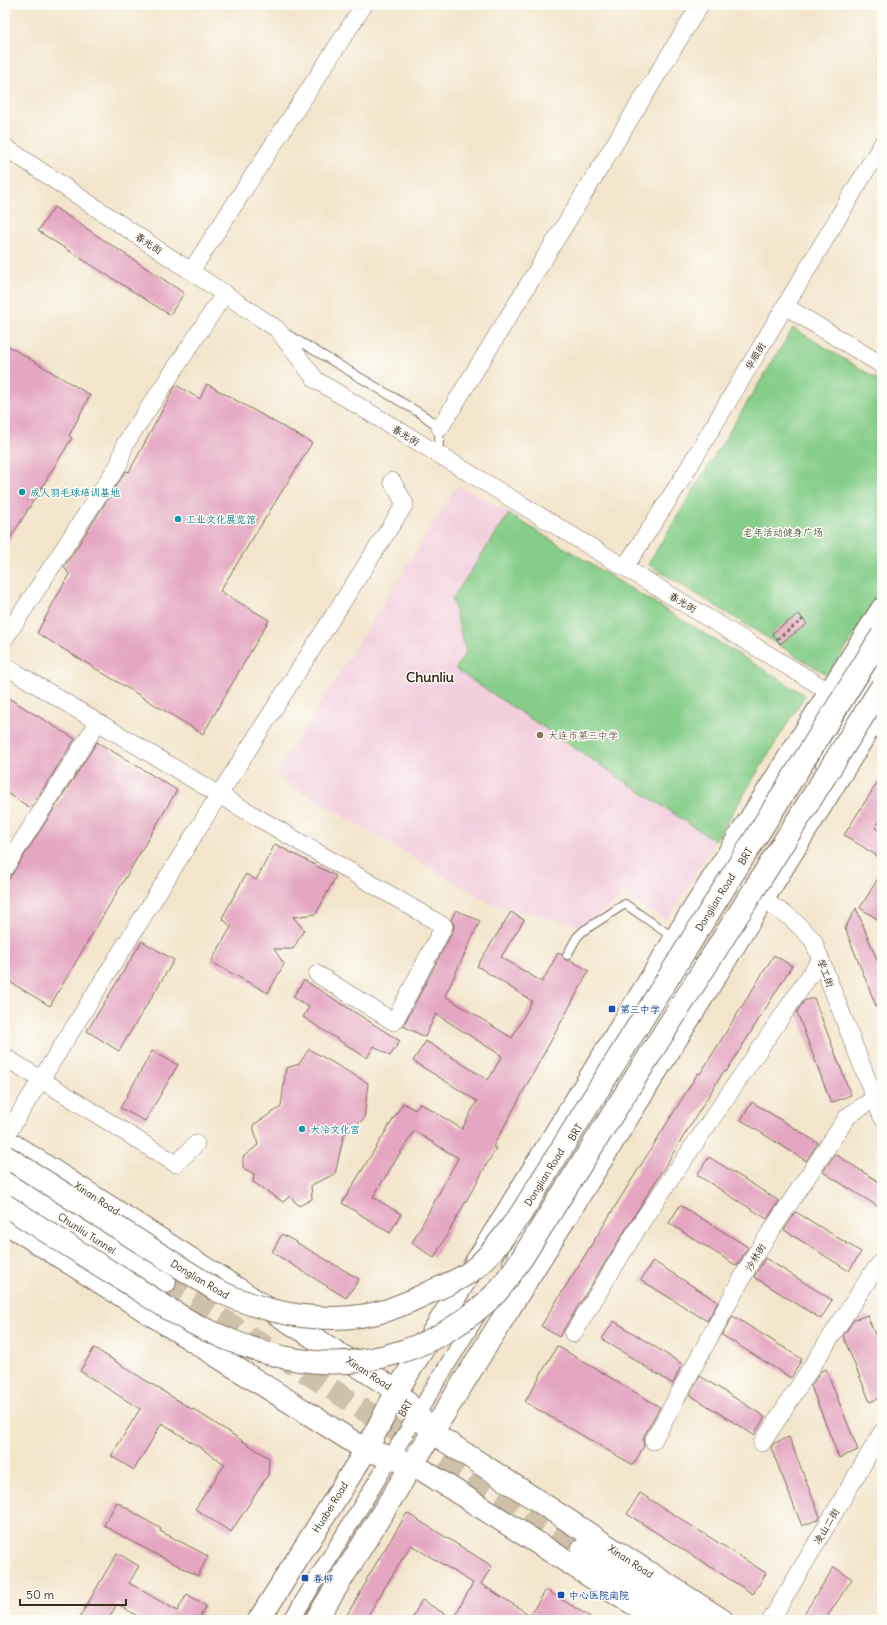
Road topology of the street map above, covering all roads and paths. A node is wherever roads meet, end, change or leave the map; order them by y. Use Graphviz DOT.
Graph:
graph roads {
  1 [pos="364,5"];
  2 [pos="700,5"];
  3 [pos="882,144"];
  4 [pos="5,147"];
  5 [pos="191,270"];
  6 [pos="225,293"];
  7 [pos="785,306"];
  8 [pos="278,329"];
  9 [pos="882,365"];
  10 [pos="440,428"];
  11 [pos="438,454"];
  12 [pos="392,480"];
  13 [pos="625,567"];
  14 [pos="882,609"];
  15 [pos="802,619"];
  16 [pos="882,635"];
  17 [pos="5,638"];
  18 [pos="777,639"];
  19 [pos="882,655"];
  20 [pos="882,664"];
  21 [pos="5,666"];
  22 [pos="882,686"];
  23 [pos="830,692"];
  24 [pos="881,710"];
  25 [pos="98,722"];
  26 [pos="219,795"];
  27 [pos="5,868"];
  28 [pos="719,869"];
  29 [pos="762,900"];
  30 [pos="674,939"];
  31 [pos="697,952"];
  32 [pos="567,955"];
  33 [pos="821,959"];
  34 [pos="697,962"];
  35 [pos="317,974"];
  36 [pos="5,1057"];
  37 [pos="41,1080"];
  38 [pos="878,1096"];
  39 [pos="882,1117"];
  40 [pos="5,1139"];
  41 [pos="196,1144"];
  42 [pos="5,1156"];
  43 [pos="7,1181"];
  44 [pos="5,1205"];
  45 [pos="5,1222"];
  46 [pos="882,1261"];
  47 [pos="502,1270"];
  48 [pos="165,1282"];
  49 [pos="494,1283"];
  50 [pos="573,1334"];
  51 [pos="397,1391"];
  52 [pos="422,1421"];
  53 [pos="882,1432"];
  54 [pos="653,1441"];
  55 [pos="762,1443"];
  56 [pos="366,1450"];
  57 [pos="399,1459"];
  58 [pos="582,1550"];
  59 [pos="259,1620"];
  60 [pos="287,1620"];
  61 [pos="296,1620"];
  62 [pos="316,1620"];
  63 [pos="659,1620"];
  64 [pos="689,1620"];
  65 [pos="722,1620"];
  66 [pos="771,1620"];
  1 -- 5 [label="street"];
  2 -- 10 [label="street"];
  3 -- 7 [label="street, 华顺街"];
  4 -- 5 [label="street, 春光街"];
  5 -- 6 [label="street, 春光街"];
  6 -- 8 [label="street, 春光街"];
  6 -- 17 [label="street"];
  7 -- 9 [label="street"];
  7 -- 13 [label="street, 华顺街"];
  8 -- 10 [label="lane"];
  8 -- 11 [label="street, 春光街"];
  10 -- 11 [label="lane"];
  11 -- 13 [label="street, 春光街"];
  12 -- 26 [label="street"];
  13 -- 23 [label="street, 春光街"];
  14 -- 23 [label="main road, Huabei Road"];
  15 -- 18 [label="path"];
  16 -- 42 [label="main road, Donglian Road, bridge"];
  19 -- 20 [label="lane"];
  21 -- 25 [label="street"];
  22 -- 44 [label="main road, bridge"];
  23 -- 28 [label="main road, Huabei Road"];
  24 -- 29 [label="main road"];
  25 -- 26 [label="street"];
  25 -- 27 [label="street"];
  26 -- 35 [label="street"];
  26 -- 37 [label="street"];
  28 -- 29 [label="street, 学工街"];
  28 -- 30 [label="main road, Huabei Road"];
  29 -- 33 [label="street, 学工街"];
  29 -- 52 [label="main road"];
  30 -- 32 [label="lane"];
  30 -- 51 [label="main road, Huabei Road"];
  31 -- 47 [label="lane, BRT"];
  33 -- 38 [label="street, 学工街"];
  33 -- 50 [label="street"];
  34 -- 52 [label="lane, BRT"];
  36 -- 37 [label="street"];
  37 -- 40 [label="street"];
  37 -- 41 [label="street"];
  38 -- 39 [label="street, 学工街"];
  38 -- 54 [label="street, 沙林街"];
  40 -- 51 [label="main road, Xinan Road"];
  43 -- 48 [label="main road, Chunliu Tunnel"];
  45 -- 56 [label="main road"];
  46 -- 55 [label="street"];
  49 -- 52 [label="lane, BRT"];
  51 -- 52 [label="main road, Xinan Road"];
  51 -- 56 [label="main road, Huabei Road"];
  52 -- 57 [label="main road"];
  52 -- 65 [label="main road, Xinan Road"];
  53 -- 66 [label="street, 凌山二街"];
  56 -- 57 [label="main road"];
  56 -- 59 [label="main road, Huabei Road"];
  57 -- 60 [label="lane"];
  57 -- 61 [label="lane"];
  57 -- 62 [label="main road"];
  57 -- 63 [label="main road"];
  58 -- 64 [label="main road, Xinan Road"];
}
